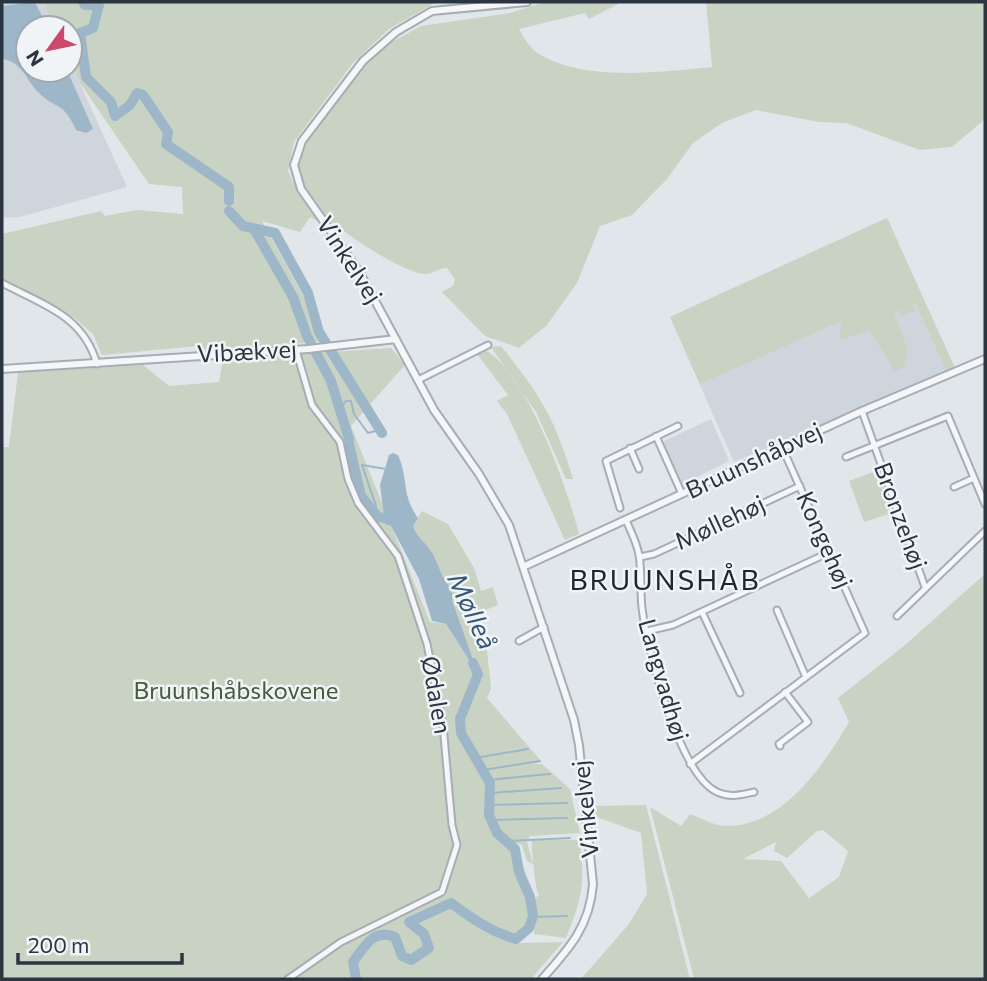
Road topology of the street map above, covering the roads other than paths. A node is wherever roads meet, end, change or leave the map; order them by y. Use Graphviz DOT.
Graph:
graph roads {
  1 [pos="527,2"];
  2 [pos="2,283"];
  3 [pos="396,339"];
  4 [pos="488,345"];
  5 [pos="296,350"];
  6 [pos="985,359"];
  7 [pos="97,364"];
  8 [pos="2,369"];
  9 [pos="418,380"];
  10 [pos="862,411"];
  11 [pos="678,426"];
  12 [pos="656,436"];
  13 [pos="874,446"];
  14 [pos="782,447"];
  15 [pos="630,448"];
  16 [pos="846,457"];
  17 [pos="639,468"];
  18 [pos="974,478"];
  19 [pos="800,486"];
  20 [pos="954,487"];
  21 [pos="682,495"];
  22 [pos="985,503"];
  23 [pos="621,508"];
  24 [pos="626,520"];
  25 [pos="985,531"];
  26 [pos="830,552"];
  27 [pos="640,557"];
  28 [pos="525,566"];
  29 [pos="925,587"];
  30 [pos="777,610"];
  31 [pos="702,612"];
  32 [pos="897,616"];
  33 [pos="544,627"];
  34 [pos="648,631"];
  35 [pos="519,641"];
  36 [pos="806,675"];
  37 [pos="785,692"];
  38 [pos="740,693"];
  39 [pos="780,746"];
  40 [pos="690,764"];
  41 [pos="754,792"];
  42 [pos="288,979"];
  43 [pos="542,979"];
  1 -- 3 [label="street, Vinkelvej"];
  2 -- 7 [label="street"];
  3 -- 5 [label="street, Vibækvej"];
  3 -- 9 [label="street, Vinkelvej"];
  4 -- 9 [label="street"];
  5 -- 7 [label="street, Vibækvej"];
  5 -- 42 [label="street, Ødalen"];
  6 -- 10 [label="street, Bruunshåbvej"];
  7 -- 8 [label="street, Vibækvej"];
  9 -- 28 [label="street, Vinkelvej"];
  10 -- 13 [label="street, Bronzehøj"];
  10 -- 14 [label="street, Bruunshåbvej"];
  11 -- 12 [label="street"];
  12 -- 15 [label="street"];
  12 -- 21 [label="street"];
  13 -- 16 [label="street, Bronzehøj"];
  13 -- 18 [label="street, Bronzehøj"];
  13 -- 29 [label="street, Bronzehøj"];
  14 -- 19 [label="street, Kongehøj"];
  14 -- 21 [label="street, Bruunshåbvej"];
  15 -- 17 [label="street"];
  15 -- 23 [label="street"];
  18 -- 20 [label="street"];
  18 -- 22 [label="street, Bronzehøj"];
  19 -- 26 [label="street, Kongehøj"];
  19 -- 27 [label="street, Møllehøj"];
  21 -- 24 [label="street, Bruunshåbvej"];
  24 -- 27 [label="street, Langvadhøj"];
  24 -- 28 [label="street, Bruunshåbvej"];
  25 -- 29 [label="street, Bronzehøj"];
  26 -- 31 [label="street"];
  26 -- 36 [label="street, Kongehøj"];
  27 -- 34 [label="street, Langvadhøj"];
  28 -- 33 [label="street, Vinkelvej"];
  29 -- 32 [label="street, Bronzehøj"];
  30 -- 36 [label="street"];
  31 -- 34 [label="street"];
  31 -- 38 [label="street"];
  33 -- 35 [label="street"];
  33 -- 43 [label="street, Vinkelvej"];
  34 -- 40 [label="street, Langvadhøj"];
  36 -- 37 [label="street"];
  37 -- 39 [label="street"];
  37 -- 40 [label="street"];
  40 -- 41 [label="street, Langvadhøj"];
}
